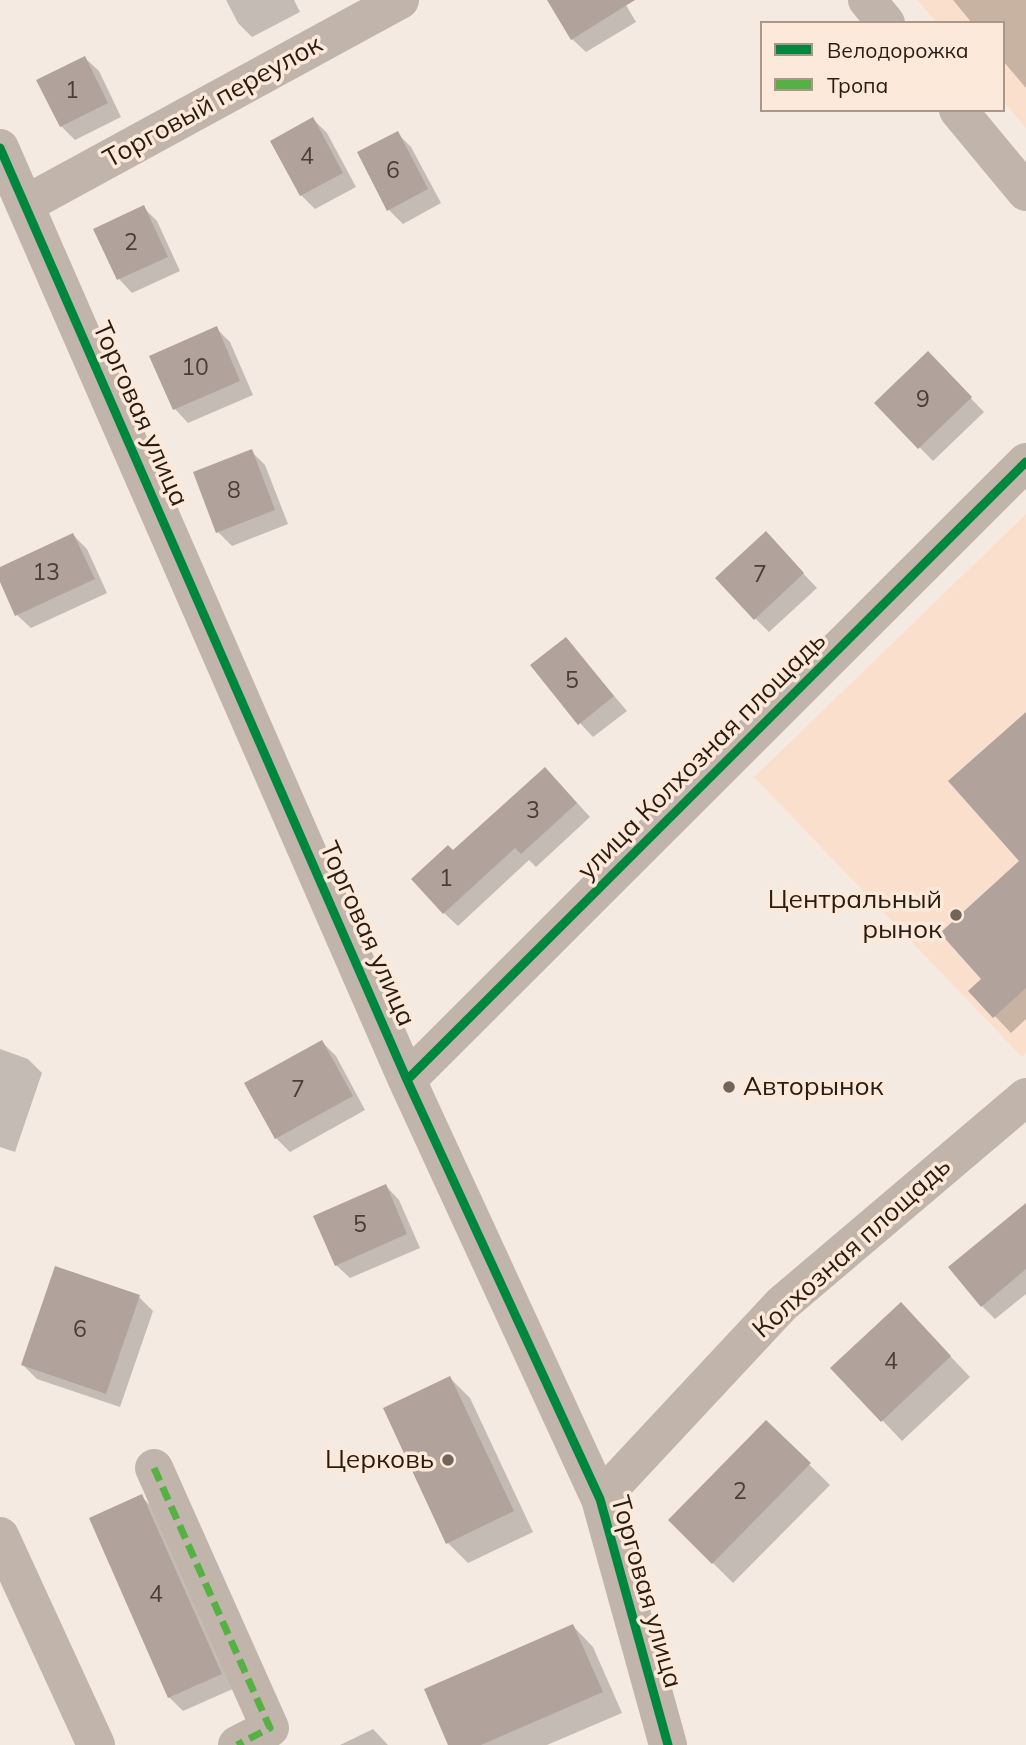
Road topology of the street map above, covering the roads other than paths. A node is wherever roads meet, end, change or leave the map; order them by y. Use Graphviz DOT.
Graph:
graph roads {
  1 [pos="400,0"];
  2 [pos="867,0"];
  3 [pos="884,21"];
  4 [pos="960,112"];
  5 [pos="0,148"];
  6 [pos="1026,192"];
  7 [pos="26,205"];
  8 [pos="1026,462"];
  9 [pos="407,1080"];
  10 [pos="1026,1097"];
  11 [pos="154,1468"];
  12 [pos="600,1499"];
  13 [pos="0,1536"];
  14 [pos="96,1745"];
  15 [pos="237,1745"];
  16 [pos="668,1745"];
  1 -- 7 [label="street, Торговый переулок"];
  2 -- 3 [label="street"];
  4 -- 6 [label="street"];
  5 -- 7 [label="street, Торговая улица"];
  7 -- 9 [label="street, Торговая улица"];
  8 -- 9 [label="street, улица Колхозная площадь"];
  9 -- 12 [label="street, Торговая улица"];
  10 -- 12 [label="street, Колхозная площадь"];
  11 -- 15 [label="street"];
  12 -- 16 [label="street, Торговая улица"];
  13 -- 14 [label="street"];
}
